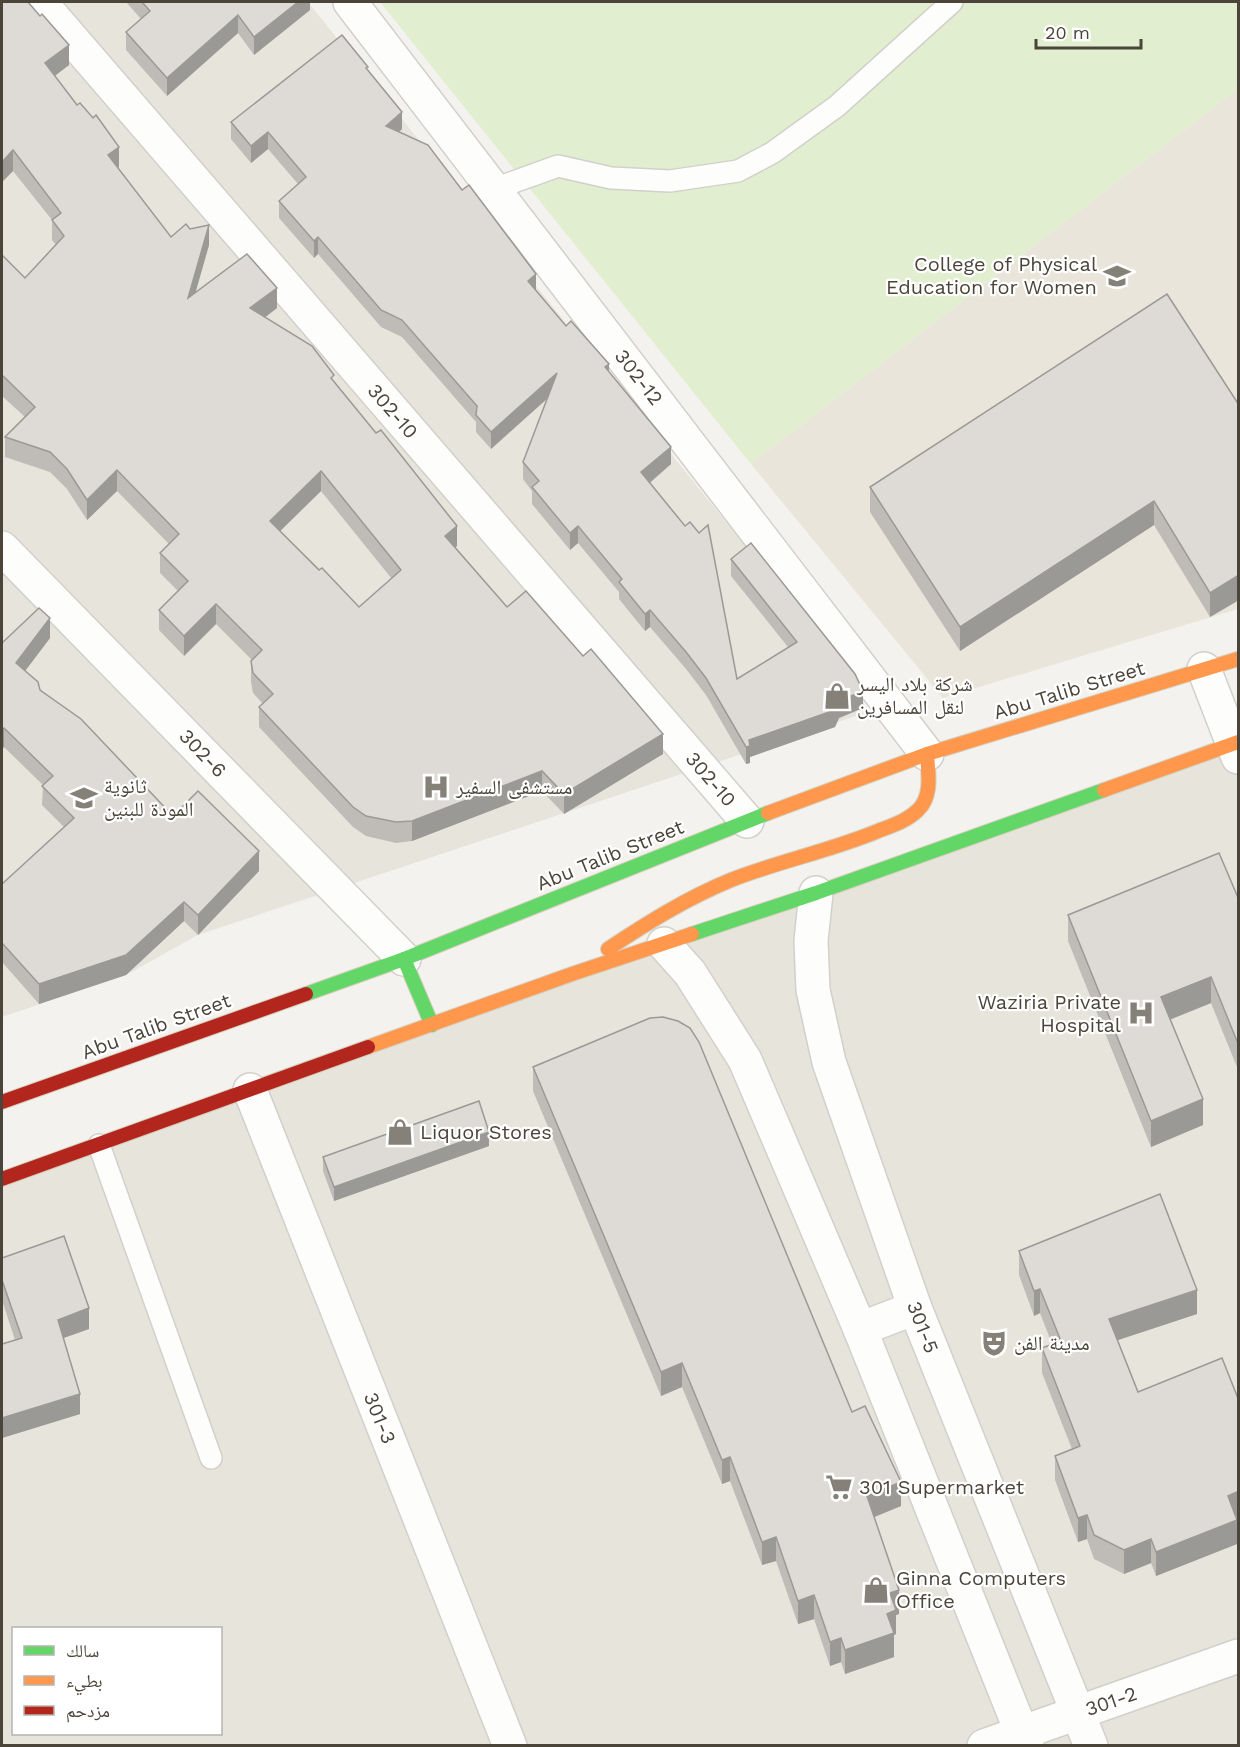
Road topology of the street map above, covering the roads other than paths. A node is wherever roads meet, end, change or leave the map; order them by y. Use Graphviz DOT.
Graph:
graph roads {
  1 [pos="40,2"];
  2 [pos="350,2"];
  3 [pos="952,2"];
  4 [pos="494,189"];
  5 [pos="2,548"];
  6 [pos="1239,659"];
  7 [pos="1204,669"];
  8 [pos="1237,748"];
  9 [pos="927,754"];
  10 [pos="747,822"];
  11 [pos="816,893"];
  12 [pos="664,944"];
  13 [pos="404,959"];
  14 [pos="572,974"];
  15 [pos="432,1025"];
  16 [pos="250,1090"];
  17 [pos="2,1102"];
  18 [pos="99,1144"];
  19 [pos="2,1179"];
  20 [pos="915,1308"];
  21 [pos="860,1329"];
  22 [pos="211,1458"];
  23 [pos="1239,1656"];
  24 [pos="1078,1712"];
  25 [pos="1024,1739"];
  26 [pos="510,1746"];
  27 [pos="984,1746"];
  28 [pos="1091,1746"];
  1 -- 10 [label="street, 302-10"];
  2 -- 4 [label="street, 302-12"];
  3 -- 4 [label="lane"];
  4 -- 9 [label="street, 302-12"];
  5 -- 13 [label="street, 302-6"];
  6 -- 7 [label="main road, Abu Talib Street"];
  7 -- 8 [label="street"];
  7 -- 9 [label="main road, Abu Talib Street"];
  8 -- 11 [label="main road"];
  9 -- 10 [label="main road, Abu Talib Street"];
  9 -- 14 [label="main road"];
  10 -- 13 [label="main road, Abu Talib Street"];
  11 -- 12 [label="main road"];
  11 -- 20 [label="street, 301-5"];
  12 -- 14 [label="main road"];
  12 -- 21 [label="street"];
  13 -- 15 [label="main road"];
  13 -- 17 [label="main road, Abu Talib Street"];
  14 -- 15 [label="main road"];
  15 -- 16 [label="main road"];
  16 -- 18 [label="main road"];
  16 -- 26 [label="street, 301-3"];
  18 -- 19 [label="main road"];
  18 -- 22 [label="lane"];
  20 -- 21 [label="street"];
  20 -- 24 [label="street, 301-5"];
  21 -- 25 [label="street"];
  23 -- 24 [label="street, 301-2"];
  24 -- 25 [label="street, 301-2"];
  24 -- 28 [label="street, 301-5"];
  25 -- 27 [label="street, 301-2"];
}
